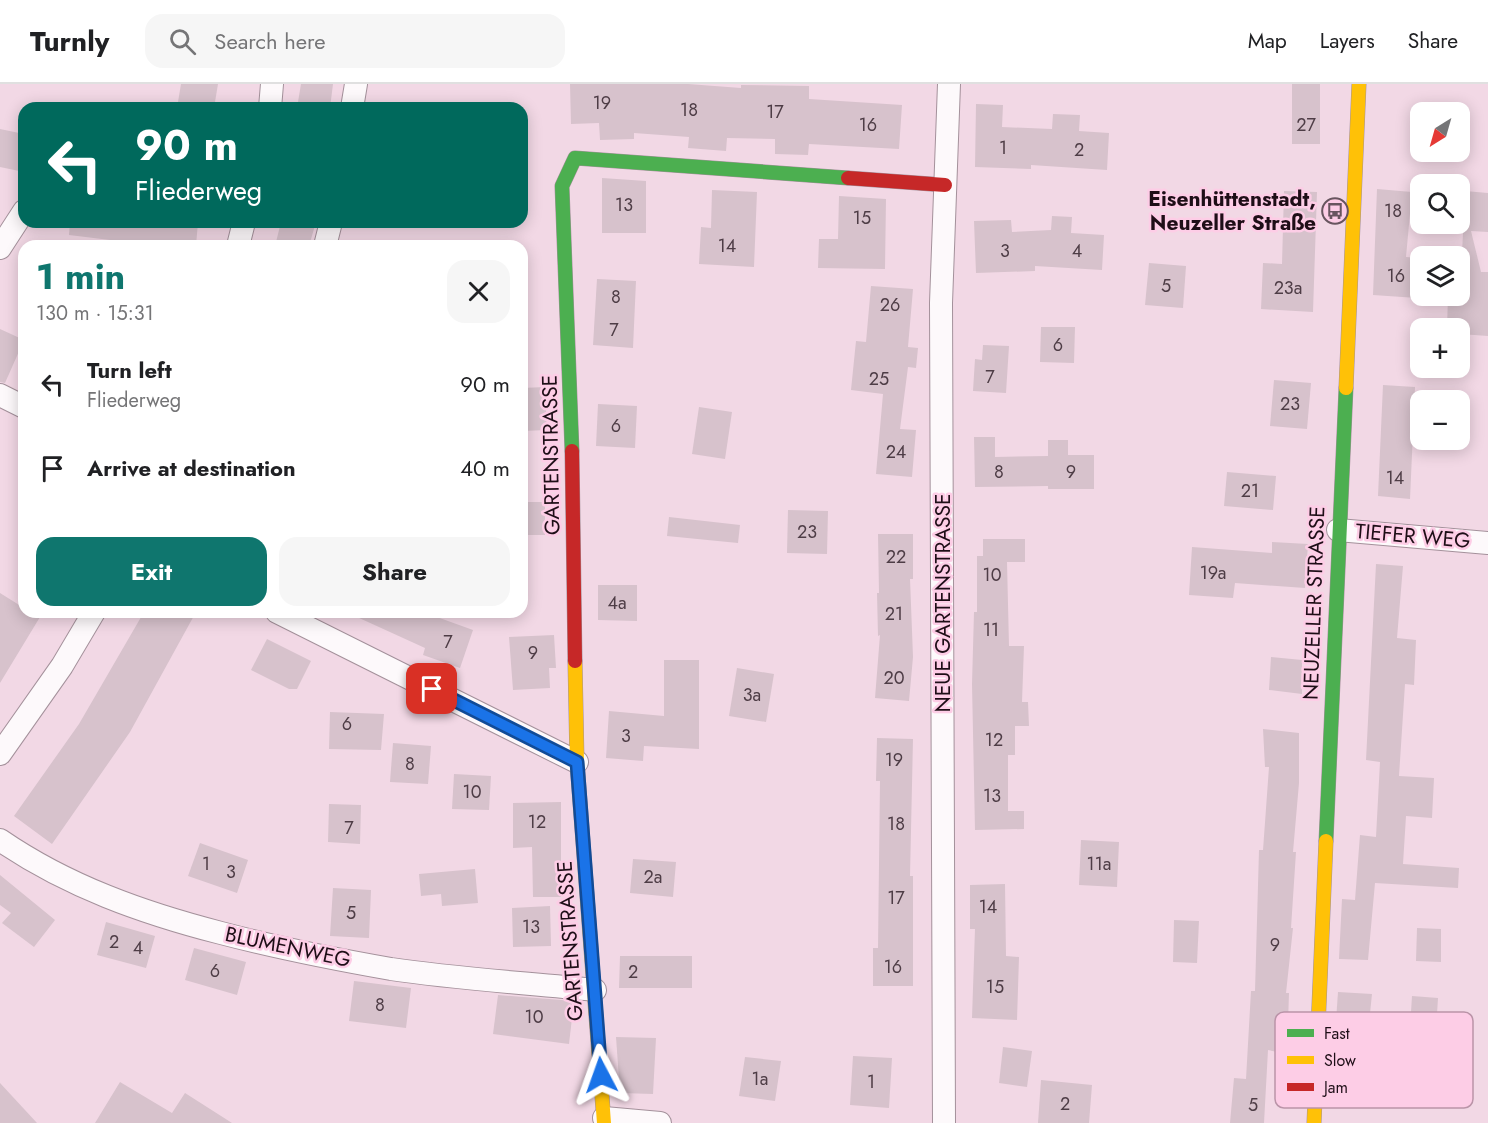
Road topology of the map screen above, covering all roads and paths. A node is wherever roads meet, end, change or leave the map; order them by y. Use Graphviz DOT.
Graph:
graph roads {
  1 [pos="272,84"];
  2 [pos="356,84"];
  3 [pos="949,84"];
  4 [pos="1359,84"];
  5 [pos="270,102"];
  6 [pos="353,102"];
  7 [pos="945,185"];
  8 [pos="18,220"];
  9 [pos="0,248"];
  10 [pos="0,395"];
  11 [pos="18,404"];
  12 [pos="1338,530"];
  13 [pos="1488,543"];
  14 [pos="90,618"];
  15 [pos="289,618"];
  16 [pos="0,754"];
  17 [pos="577,762"];
  18 [pos="0,840"];
  19 [pos="595,990"];
  20 [pos="1318,1012"];
  21 [pos="1315,1108"];
  22 [pos="604,1121"];
  23 [pos="660,1123"];
  24 [pos="944,1123"];
  25 [pos="1314,1123"];
  1 -- 5 [label="street"];
  2 -- 6 [label="street"];
  3 -- 7 [label="street, NEUE GARTENSTRASSE"];
  4 -- 12 [label="street, NEUZELLER STRASSE"];
  7 -- 17 [label="street, GARTENSTRASSE"];
  7 -- 24 [label="street, NEUE GARTENSTRASSE"];
  8 -- 9 [label="street"];
  10 -- 11 [label="street"];
  12 -- 13 [label="street, TIEFER WEG"];
  12 -- 20 [label="street, NEUZELLER STRASSE"];
  14 -- 16 [label="street"];
  15 -- 17 [label="street"];
  17 -- 19 [label="street, GARTENSTRASSE"];
  18 -- 19 [label="street, BLUMENWEG"];
  19 -- 22 [label="street, GARTENSTRASSE"];
  21 -- 25 [label="street, NEUZELLER STRASSE"];
  22 -- 23 [label="street"];
}
